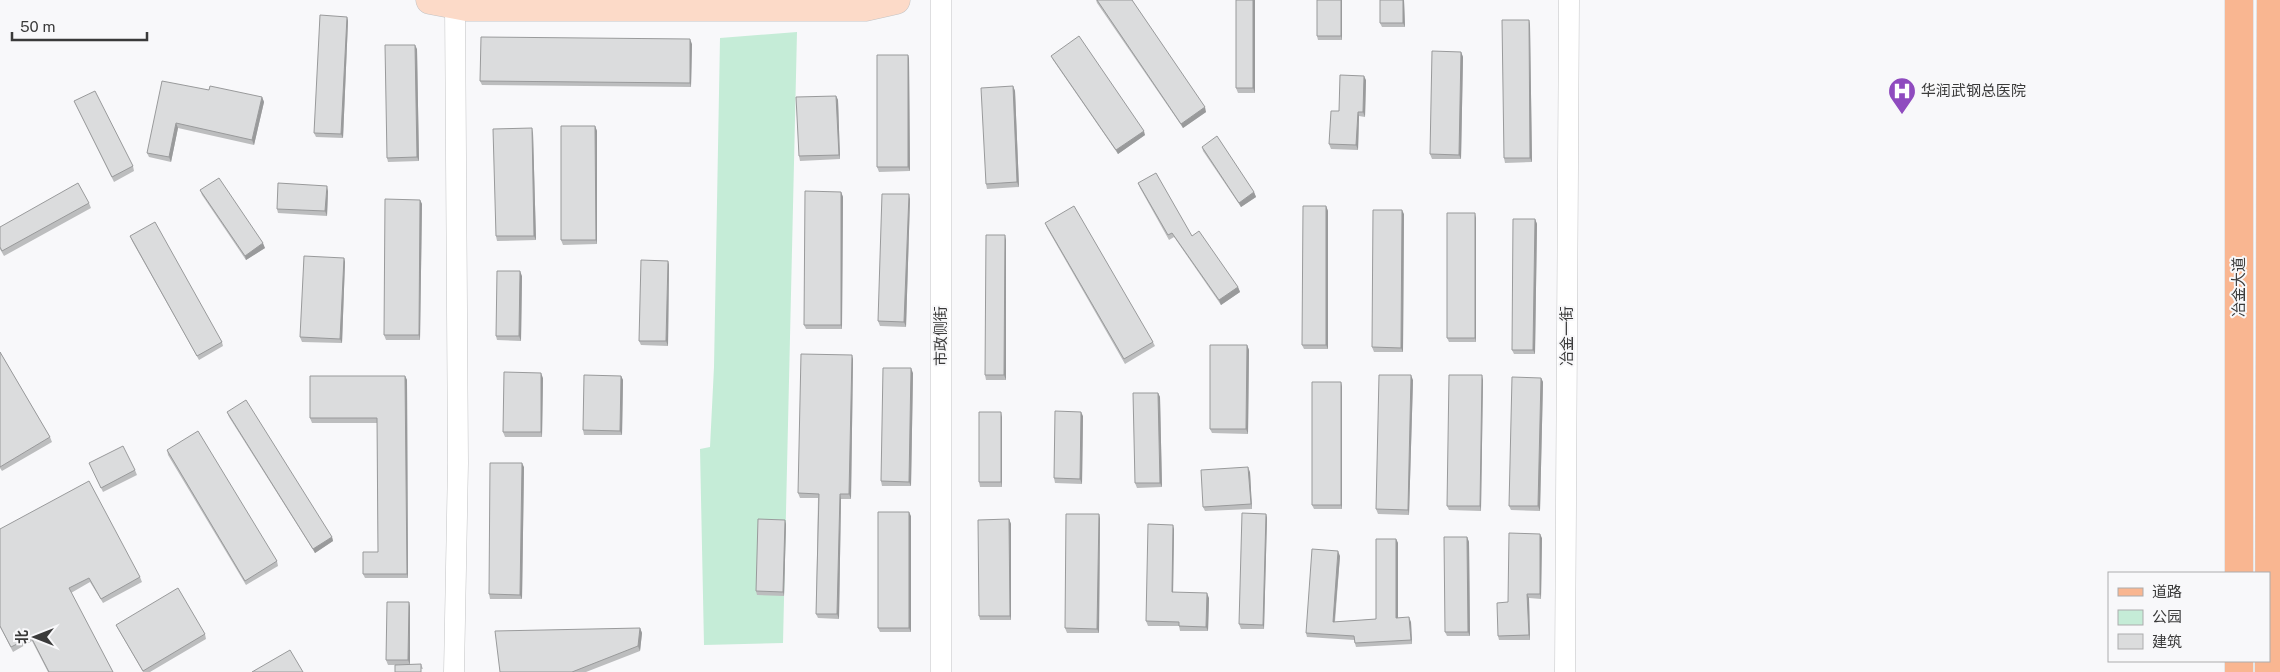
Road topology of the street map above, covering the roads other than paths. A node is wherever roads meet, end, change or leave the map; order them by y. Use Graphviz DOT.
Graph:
graph roads {
  1 [pos="896,0"];
  2 [pos="941,0"];
  3 [pos="1569,0"];
  4 [pos="2239,0"];
  5 [pos="2271,0"];
  6 [pos="443,2"];
  7 [pos="2239,572"];
  8 [pos="2269,572"];
  9 [pos="454,672"];
  10 [pos="941,672"];
  11 [pos="1565,672"];
  1 -- 6 [label="main road"];
  2 -- 10 [label="street, 市政侧街"];
  3 -- 11 [label="street, 冶金一街"];
  4 -- 7 [label="main road, 冶金大道"];
  5 -- 8 [label="main road, 冶金大道"];
  6 -- 9 [label="street"];
}
